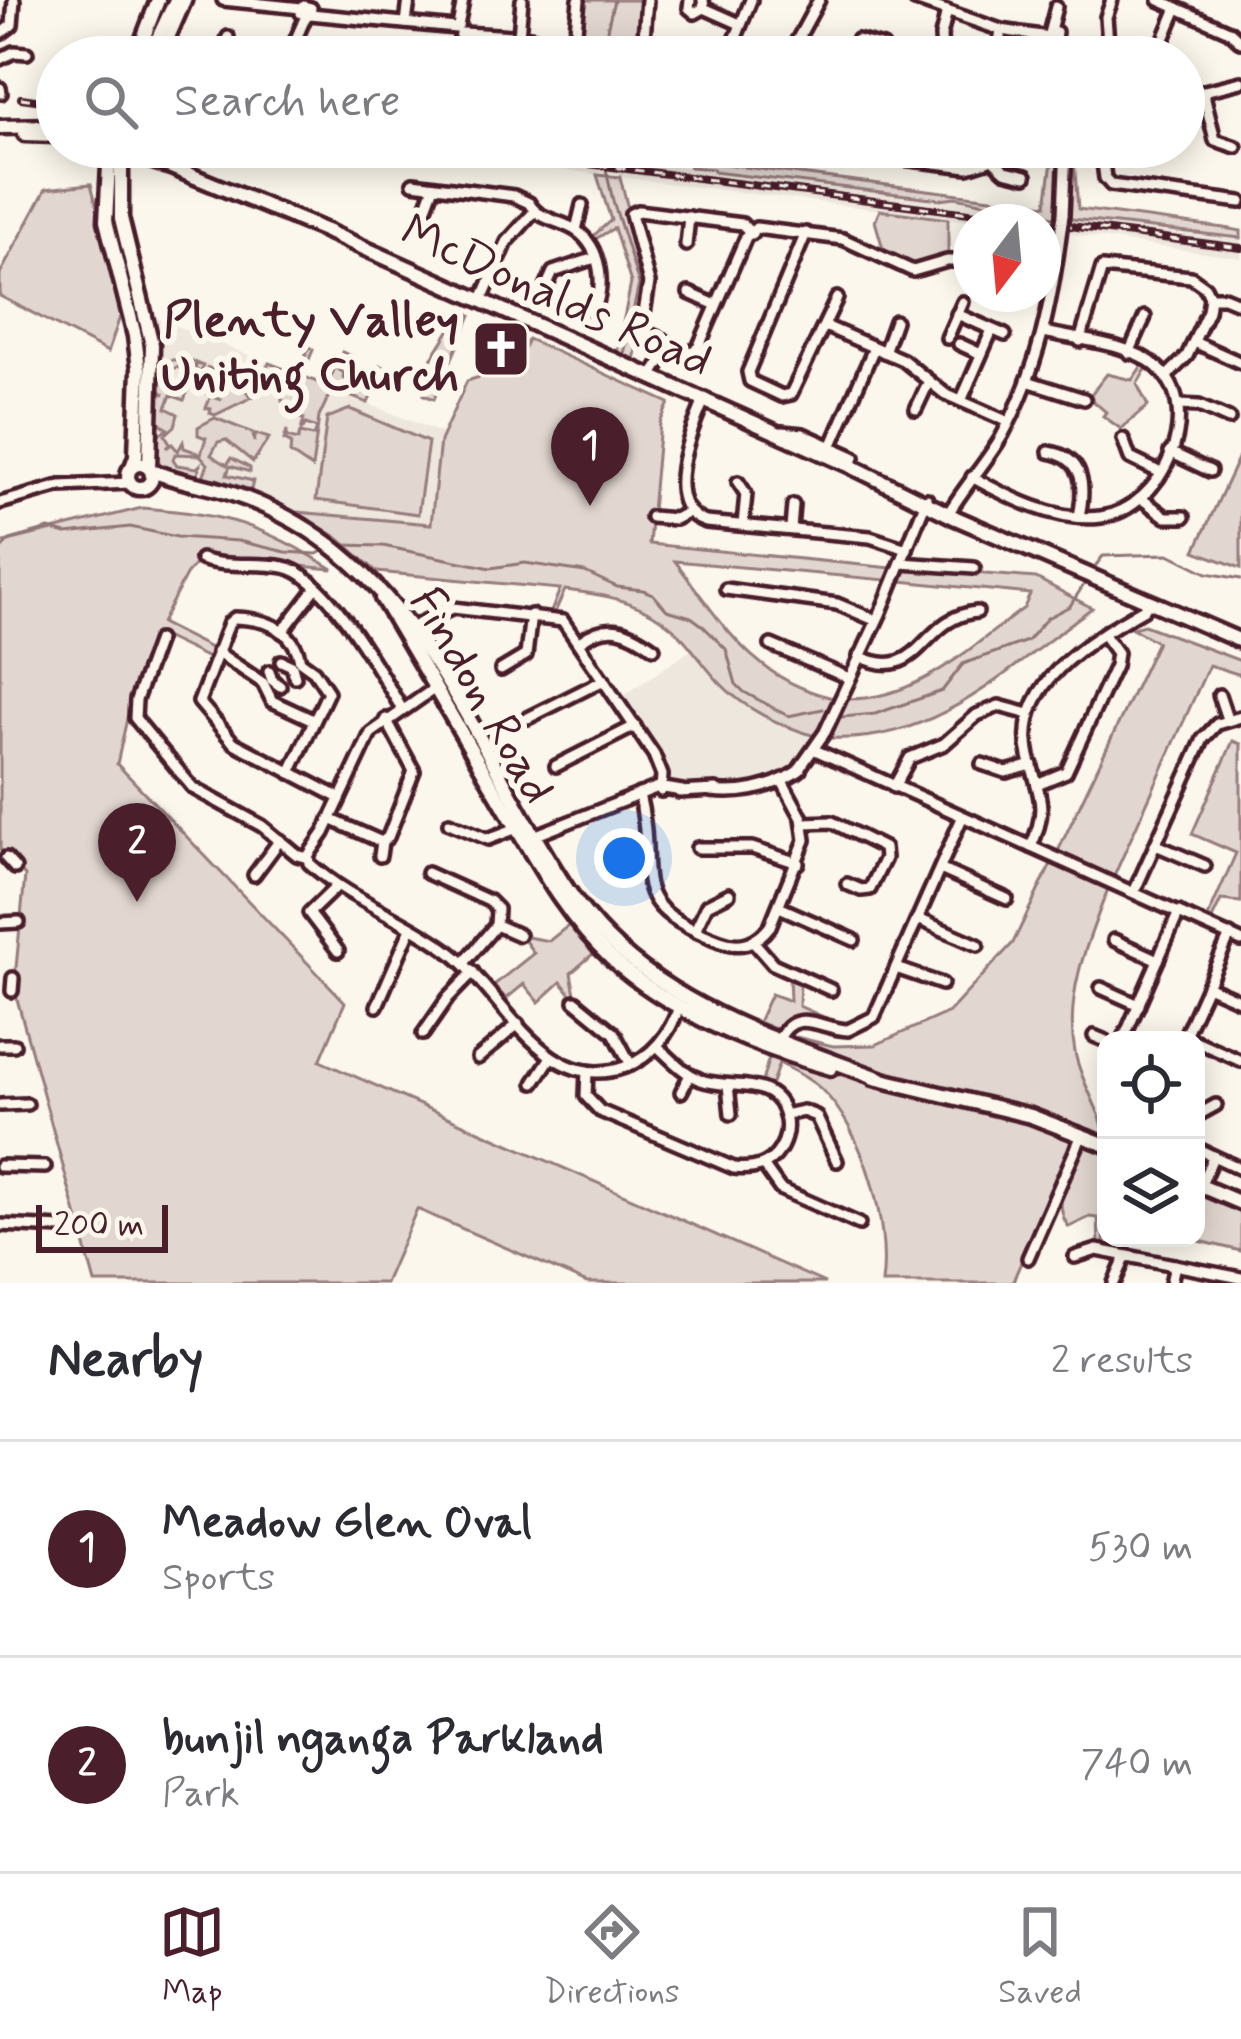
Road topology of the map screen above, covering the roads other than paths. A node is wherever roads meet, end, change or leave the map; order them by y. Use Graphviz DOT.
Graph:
graph roads {
  1 [pos="14,0"];
  2 [pos="158,0"];
  3 [pos="176,0"];
  4 [pos="186,0"];
  5 [pos="223,0"];
  6 [pos="409,0"];
  7 [pos="464,0"];
  8 [pos="522,0"];
  9 [pos="579,0"];
  10 [pos="647,0"];
  11 [pos="690,0"];
  12 [pos="752,0"];
  13 [pos="820,0"];
  14 [pos="916,0"];
  15 [pos="1112,0"];
  16 [pos="1159,0"];
  17 [pos="933,3"];
  18 [pos="703,4"];
  19 [pos="1057,4"];
  20 [pos="1178,8"];
  21 [pos="306,10"];
  22 [pos="947,11"];
  23 [pos="406,23"];
  24 [pos="740,24"];
  25 [pos="460,30"];
  26 [pos="1000,30"];
  27 [pos="0,34"];
  28 [pos="1051,34"];
  29 [pos="144,36"];
  30 [pos="159,36"];
  31 [pos="170,36"];
  32 [pos="459,36"];
  33 [pos="518,36"];
  34 [pos="574,36"];
  35 [pos="643,36"];
  36 [pos="736,36"];
  37 [pos="799,36"];
  38 [pos="941,36"];
  39 [pos="999,36"];
  40 [pos="1108,36"];
  41 [pos="1165,36"];
  42 [pos="1241,41"];
  43 [pos="27,53"];
  44 [pos="0,58"];
  45 [pos="1240,83"];
  46 [pos="1205,92"];
  47 [pos="1205,100"];
  48 [pos="36,130"];
  49 [pos="0,131"];
  50 [pos="1236,147"];
  51 [pos="114,168"];
  52 [pos="117,168"];
  53 [pos="167,168"];
  54 [pos="184,168"];
  55 [pos="1002,168"];
  56 [pos="1065,168"];
  57 [pos="1104,168"];
  58 [pos="1026,176"];
  59 [pos="412,183"];
  60 [pos="434,186"];
  61 [pos="1241,202"];
  62 [pos="582,205"];
  63 [pos="277,211"];
  64 [pos="534,212"];
  65 [pos="424,213"];
  66 [pos="689,218"];
  67 [pos="1061,228"];
  68 [pos="576,230"];
  69 [pos="326,231"];
  70 [pos="751,232"];
  71 [pos="806,233"];
  72 [pos="686,245"];
  73 [pos="595,258"];
  74 [pos="953,261"];
  75 [pos="688,292"];
  76 [pos="1210,297"];
  77 [pos="837,298"];
  78 [pos="482,299"];
  79 [pos="539,302"];
  80 [pos="716,304"];
  81 [pos="1241,304"];
  82 [pos="594,311"];
  83 [pos="1046,312"];
  84 [pos="958,314"];
  85 [pos="1145,317"];
  86 [pos="895,321"];
  87 [pos="825,326"];
  88 [pos="992,329"];
  89 [pos="1044,332"];
  90 [pos="1005,335"];
  91 [pos="947,338"];
  92 [pos="1080,341"];
  93 [pos="1194,342"];
  94 [pos="959,344"];
  95 [pos="879,350"];
  96 [pos="666,352"];
  97 [pos="1129,353"];
  98 [pos="981,354"];
  99 [pos="1241,363"];
  100 [pos="653,377"];
  101 [pos="1166,377"];
  102 [pos="929,380"];
  103 [pos="1027,381"];
  104 [pos="1084,399"];
  105 [pos="704,400"];
  106 [pos="961,400"];
  107 [pos="1178,406"];
  108 [pos="916,409"];
  109 [pos="1229,418"];
  110 [pos="1009,422"];
  111 [pos="762,426"];
  112 [pos="1123,439"];
  113 [pos="831,447"];
  114 [pos="1049,452"];
  115 [pos="1170,452"];
  116 [pos="858,469"];
  117 [pos="1210,472"];
  118 [pos="131,473"];
  119 [pos="1161,473"];
  120 [pos="150,474"];
  121 [pos="738,482"];
  122 [pos="969,482"];
  123 [pos="1142,499"];
  124 [pos="928,502"];
  125 [pos="0,503"];
  126 [pos="794,505"];
  127 [pos="688,512"];
  128 [pos="953,514"];
  129 [pos="651,517"];
  130 [pos="1078,517"];
  131 [pos="1184,517"];
  132 [pos="743,525"];
  133 [pos="791,530"];
  134 [pos="907,549"];
  135 [pos="200,559"];
  136 [pos="901,563"];
  137 [pos="974,568"];
  138 [pos="315,589"];
  139 [pos="725,590"];
  140 [pos="1146,600"];
  141 [pos="475,610"];
  142 [pos="977,612"];
  143 [pos="397,615"];
  144 [pos="531,615"];
  145 [pos="873,619"];
  146 [pos="473,626"];
  147 [pos="412,627"];
  148 [pos="282,632"];
  149 [pos="1104,635"];
  150 [pos="158,640"];
  151 [pos="1241,641"];
  152 [pos="579,642"];
  153 [pos="770,645"];
  154 [pos="654,648"];
  155 [pos="217,652"];
  156 [pos="859,656"];
  157 [pos="500,670"];
  158 [pos="849,678"];
  159 [pos="604,680"];
  160 [pos="437,689"];
  161 [pos="1220,695"];
  162 [pos="402,710"];
  163 [pos="1029,714"];
  164 [pos="1241,717"];
  165 [pos="529,718"];
  166 [pos="386,719"];
  167 [pos="1227,719"];
  168 [pos="313,720"];
  169 [pos="635,726"];
  170 [pos="818,752"];
  171 [pos="982,764"];
  172 [pos="1032,765"];
  173 [pos="556,766"];
  174 [pos="290,773"];
  175 [pos="782,781"];
  176 [pos="1037,784"];
  177 [pos="895,787"];
  178 [pos="661,789"];
  179 [pos="639,794"];
  180 [pos="340,798"];
  181 [pos="330,819"];
  182 [pos="962,820"];
  183 [pos="449,823"];
  184 [pos="804,824"];
  185 [pos="517,828"];
  186 [pos="280,840"];
  187 [pos="531,841"];
  188 [pos="382,842"];
  189 [pos="1156,845"];
  190 [pos="1031,847"];
  191 [pos="697,848"];
  192 [pos="380,856"];
  193 [pos="308,858"];
  194 [pos="613,861"];
  195 [pos="646,861"];
  196 [pos="798,862"];
  197 [pos="1205,866"];
  198 [pos="940,869"];
  199 [pos="427,873"];
  200 [pos="253,875"];
  201 [pos="847,884"];
  202 [pos="337,886"];
  203 [pos="1136,893"];
  204 [pos="729,895"];
  205 [pos="1007,898"];
  206 [pos="778,907"];
  207 [pos="1179,912"];
  208 [pos="918,919"];
  209 [pos="19,922"];
  210 [pos="0,923"];
  211 [pos="496,926"];
  212 [pos="411,928"];
  213 [pos="695,930"];
  214 [pos="519,935"];
  215 [pos="1234,938"];
  216 [pos="854,940"];
  217 [pos="1114,940"];
  218 [pos="753,941"];
  219 [pos="978,945"];
  220 [pos="338,951"];
  221 [pos="1158,960"];
  222 [pos="464,963"];
  223 [pos="896,968"];
  224 [pos="473,972"];
  225 [pos="942,984"];
  226 [pos="1207,986"];
  227 [pos="1101,988"];
  228 [pos="831,990"];
  229 [pos="575,1001"];
  230 [pos="1241,1001"];
  231 [pos="1138,1005"];
  232 [pos="377,1006"];
  233 [pos="682,1006"];
  234 [pos="518,1024"];
  235 [pos="1127,1031"];
  236 [pos="1192,1031"];
  237 [pos="423,1034"];
  238 [pos="1094,1036"];
  239 [pos="1097,1037"];
  240 [pos="0,1045"];
  241 [pos="14,1045"];
  242 [pos="657,1046"];
  243 [pos="776,1046"];
  244 [pos="1205,1046"];
  245 [pos="478,1058"];
  246 [pos="551,1058"];
  247 [pos="1241,1061"];
  248 [pos="631,1065"];
  249 [pos="587,1071"];
  250 [pos="690,1075"];
  251 [pos="534,1083"];
  252 [pos="728,1085"];
  253 [pos="681,1092"];
  254 [pos="28,1104"];
  255 [pos="0,1105"];
  256 [pos="1216,1105"];
  257 [pos="1205,1111"];
  258 [pos="731,1114"];
  259 [pos="785,1115"];
  260 [pos="1082,1135"];
  261 [pos="1097,1141"];
  262 [pos="1205,1153"];
  263 [pos="1213,1157"];
  264 [pos="837,1161"];
  265 [pos="763,1165"];
  266 [pos="0,1166"];
  267 [pos="45,1167"];
  268 [pos="1241,1169"];
  269 [pos="1205,1172"];
  270 [pos="1205,1186"];
  271 [pos="1241,1203"];
  272 [pos="859,1224"];
  273 [pos="0,1225"];
  274 [pos="62,1228"];
  275 [pos="1126,1256"];
  276 [pos="1075,1257"];
  277 [pos="1028,1258"];
  278 [pos="1175,1265"];
  279 [pos="1241,1278"];
  280 [pos="1225,1279"];
  281 [pos="1114,1283"];
  282 [pos="1171,1283"];
  1 -- 27 [label="street"];
  2 -- 29 [label="main road"];
  3 -- 30 [label="main road"];
  4 -- 31 [label="street"];
  5 -- 21 [label="street"];
  6 -- 23 [label="street"];
  7 -- 25 [label="street"];
  8 -- 33 [label="street"];
  9 -- 34 [label="street"];
  10 -- 35 [label="street"];
  11 -- 18 [label="street"];
  12 -- 24 [label="street"];
  13 -- 37 [label="street"];
  14 -- 17 [label="street"];
  15 -- 40 [label="street"];
  16 -- 20 [label="street"];
  17 -- 22 [label="street"];
  18 -- 24 [label="street"];
  19 -- 28 [label="street"];
  20 -- 41 [label="street"];
  20 -- 42 [label="street"];
  21 -- 23 [label="street"];
  22 -- 26 [label="street"];
  22 -- 38 [label="street"];
  23 -- 25 [label="street"];
  24 -- 36 [label="street"];
  25 -- 32 [label="street"];
  25 -- 33 [label="street"];
  26 -- 28 [label="street"];
  26 -- 39 [label="street"];
  43 -- 44 [label="street"];
  45 -- 46 [label="street"];
  47 -- 50 [label="street"];
  48 -- 49 [label="main road"];
  51 -- 118 [label="main road"];
  52 -- 120 [label="main road"];
  53 -- 63 [label="main road, McDonalds Road"];
  54 -- 63 [label="main road, McDonalds Road"];
  55 -- 58 [label="street"];
  56 -- 67 [label="street, bridge"];
  57 -- 61 [label="street"];
  59 -- 60 [label="street"];
  60 -- 64 [label="street"];
  60 -- 65 [label="street"];
  62 -- 68 [label="street"];
  63 -- 69 [label="main road, McDonalds Road"];
  64 -- 68 [label="street"];
  64 -- 78 [label="street"];
  66 -- 70 [label="street"];
  66 -- 72 [label="street"];
  66 -- 96 [label="street"];
  68 -- 73 [label="street"];
  69 -- 78 [label="main road, McDonalds Road"];
  69 -- 100 [label="main road, McDonalds Road"];
  70 -- 71 [label="street"];
  70 -- 80 [label="street"];
  71 -- 74 [label="street"];
  71 -- 87 [label="street"];
  73 -- 79 [label="street"];
  73 -- 82 [label="street"];
  75 -- 80 [label="street"];
  76 -- 81 [label="street"];
  76 -- 92 [label="street"];
  76 -- 93 [label="street"];
  77 -- 87 [label="street"];
  78 -- 100 [label="main road, McDonalds Road"];
  80 -- 96 [label="street"];
  83 -- 89 [label="street"];
  84 -- 88 [label="street"];
  84 -- 91 [label="street"];
  85 -- 97 [label="street"];
  86 -- 95 [label="street"];
  87 -- 95 [label="street"];
  88 -- 90 [label="street"];
  88 -- 98 [label="street"];
  89 -- 92 [label="street"];
  89 -- 103 [label="street"];
  92 -- 97 [label="street"];
  93 -- 99 [label="street"];
  93 -- 101 [label="street"];
  94 -- 98 [label="street"];
  95 -- 102 [label="street"];
  95 -- 113 [label="street"];
  96 -- 100 [label="street"];
  97 -- 101 [label="street"];
  98 -- 106 [label="street"];
  100 -- 105 [label="main road, McDonalds Road"];
  101 -- 107 [label="street"];
  102 -- 106 [label="street"];
  102 -- 108 [label="street"];
  103 -- 104 [label="street"];
  103 -- 110 [label="street"];
  105 -- 111 [label="main road, McDonalds Road"];
  105 -- 127 [label="street"];
  106 -- 110 [label="street"];
  107 -- 109 [label="street"];
  107 -- 115 [label="street"];
  110 -- 122 [label="street"];
  111 -- 113 [label="street, McDonalds Road"];
  111 -- 116 [label="main road, McDonalds Road"];
  112 -- 119 [label="street"];
  113 -- 116 [label="street, McDonalds Road"];
  114 -- 130 [label="street"];
  115 -- 117 [label="street"];
  115 -- 119 [label="street"];
  116 -- 124 [label="main road, McDonalds Road"];
  118 -- 120 [label="main road"];
  118 -- 120 [label="main road"];
  118 -- 125 [label="street"];
  119 -- 123 [label="street"];
  120 -- 143 [label="main road, Findon Road"];
  121 -- 132 [label="street"];
  122 -- 128 [label="street"];
  122 -- 130 [label="street"];
  123 -- 130 [label="street"];
  123 -- 131 [label="street"];
  124 -- 128 [label="main road, McDonalds Road"];
  124 -- 134 [label="street"];
  126 -- 133 [label="street"];
  127 -- 129 [label="street"];
  127 -- 132 [label="street"];
  128 -- 140 [label="main road, McDonalds Road"];
  132 -- 133 [label="street"];
  133 -- 134 [label="street"];
  134 -- 136 [label="street"];
  135 -- 138 [label="street"];
  136 -- 137 [label="street"];
  136 -- 145 [label="street"];
  138 -- 148 [label="street"];
  138 -- 162 [label="street"];
  139 -- 145 [label="street"];
  140 -- 149 [label="street"];
  140 -- 151 [label="main road, McDonalds Road"];
  141 -- 144 [label="street"];
  141 -- 146 [label="street"];
  141 -- 147 [label="street"];
  142 -- 156 [label="street"];
  143 -- 147 [label="main road, Findon Road"];
  143 -- 160 [label="main road, Findon Road"];
  144 -- 152 [label="street"];
  144 -- 157 [label="street"];
  145 -- 156 [label="street"];
  147 -- 160 [label="main road, Findon Road"];
  148 -- 155 [label="street"];
  148 -- 168 [label="street"];
  149 -- 163 [label="street"];
  149 -- 176 [label="street"];
  150 -- 186 [label="street"];
  152 -- 154 [label="street"];
  152 -- 159 [label="street"];
  153 -- 158 [label="street"];
  155 -- 168 [label="street"];
  155 -- 174 [label="street"];
  156 -- 158 [label="street"];
  158 -- 170 [label="street"];
  159 -- 165 [label="street"];
  159 -- 169 [label="street"];
  160 -- 162 [label="street"];
  160 -- 185 [label="main road, Findon Road"];
  160 -- 187 [label="main road, Findon Road"];
  161 -- 167 [label="street"];
  162 -- 166 [label="street"];
  163 -- 172 [label="street"];
  163 -- 177 [label="street"];
  164 -- 167 [label="street"];
  166 -- 180 [label="street"];
  166 -- 188 [label="street"];
  167 -- 189 [label="street"];
  168 -- 174 [label="street"];
  169 -- 173 [label="street"];
  169 -- 178 [label="street"];
  170 -- 175 [label="street"];
  170 -- 177 [label="street"];
  171 -- 172 [label="street"];
  172 -- 176 [label="street"];
  174 -- 180 [label="street"];
  175 -- 178 [label="street"];
  175 -- 184 [label="street"];
  176 -- 190 [label="street"];
  177 -- 182 [label="street"];
  178 -- 179 [label="street"];
  179 -- 187 [label="street"];
  179 -- 195 [label="street"];
  180 -- 181 [label="street"];
  181 -- 188 [label="street"];
  181 -- 193 [label="street"];
  182 -- 190 [label="street"];
  182 -- 198 [label="street"];
  183 -- 185 [label="street"];
  184 -- 196 [label="street"];
  184 -- 201 [label="street"];
  185 -- 187 [label="main road, Findon Road"];
  186 -- 193 [label="street"];
  186 -- 200 [label="street"];
  187 -- 233 [label="main road, Findon Road"];
  188 -- 192 [label="street"];
  189 -- 197 [label="street"];
  189 -- 203 [label="street"];
  190 -- 203 [label="street"];
  191 -- 196 [label="street"];
  193 -- 202 [label="street"];
  194 -- 195 [label="street"];
  195 -- 213 [label="street"];
  196 -- 206 [label="street"];
  198 -- 205 [label="street"];
  198 -- 208 [label="street"];
  199 -- 211 [label="street"];
  202 -- 212 [label="street"];
  202 -- 220 [label="street"];
  203 -- 207 [label="street"];
  204 -- 213 [label="street"];
  206 -- 216 [label="street"];
  206 -- 218 [label="street"];
  207 -- 215 [label="street"];
  207 -- 221 [label="street"];
  208 -- 219 [label="street"];
  208 -- 223 [label="street"];
  209 -- 210 [label="street"];
  211 -- 214 [label="street"];
  211 -- 222 [label="street"];
  212 -- 222 [label="street"];
  212 -- 232 [label="street"];
  213 -- 218 [label="street"];
  215 -- 226 [label="street"];
  217 -- 221 [label="street"];
  218 -- 228 [label="street"];
  221 -- 231 [label="street"];
  222 -- 224 [label="street"];
  223 -- 225 [label="street"];
  223 -- 243 [label="street"];
  224 -- 234 [label="street"];
  224 -- 237 [label="street"];
  226 -- 230 [label="street"];
  226 -- 236 [label="street"];
  227 -- 231 [label="street"];
  229 -- 248 [label="street"];
  231 -- 235 [label="street"];
  233 -- 242 [label="street"];
  233 -- 243 [label="main road, Findon Road"];
  234 -- 245 [label="street"];
  234 -- 246 [label="street"];
  238 -- 239 [label="street"];
  240 -- 241 [label="street"];
  242 -- 248 [label="street"];
  242 -- 250 [label="street"];
  243 -- 260 [label="main road, Findon Road"];
  244 -- 247 [label="street"];
  246 -- 249 [label="street"];
  246 -- 251 [label="street"];
  248 -- 249 [label="street"];
  249 -- 265 [label="street"];
  250 -- 252 [label="street"];
  250 -- 253 [label="street"];
  252 -- 258 [label="street"];
  252 -- 259 [label="street"];
  254 -- 255 [label="street"];
  256 -- 257 [label="street"];
  259 -- 264 [label="street"];
  259 -- 265 [label="street"];
  260 -- 261 [label="main road, Findon Road"];
  260 -- 277 [label="street"];
  262 -- 263 [label="street"];
  263 -- 268 [label="street"];
  263 -- 269 [label="street"];
  265 -- 272 [label="street"];
  266 -- 267 [label="street"];
  270 -- 271 [label="main road"];
  273 -- 274 [label="street"];
  275 -- 276 [label="street"];
  275 -- 278 [label="street"];
  275 -- 281 [label="street"];
  278 -- 280 [label="street"];
  278 -- 282 [label="street"];
  279 -- 280 [label="street"];
}
